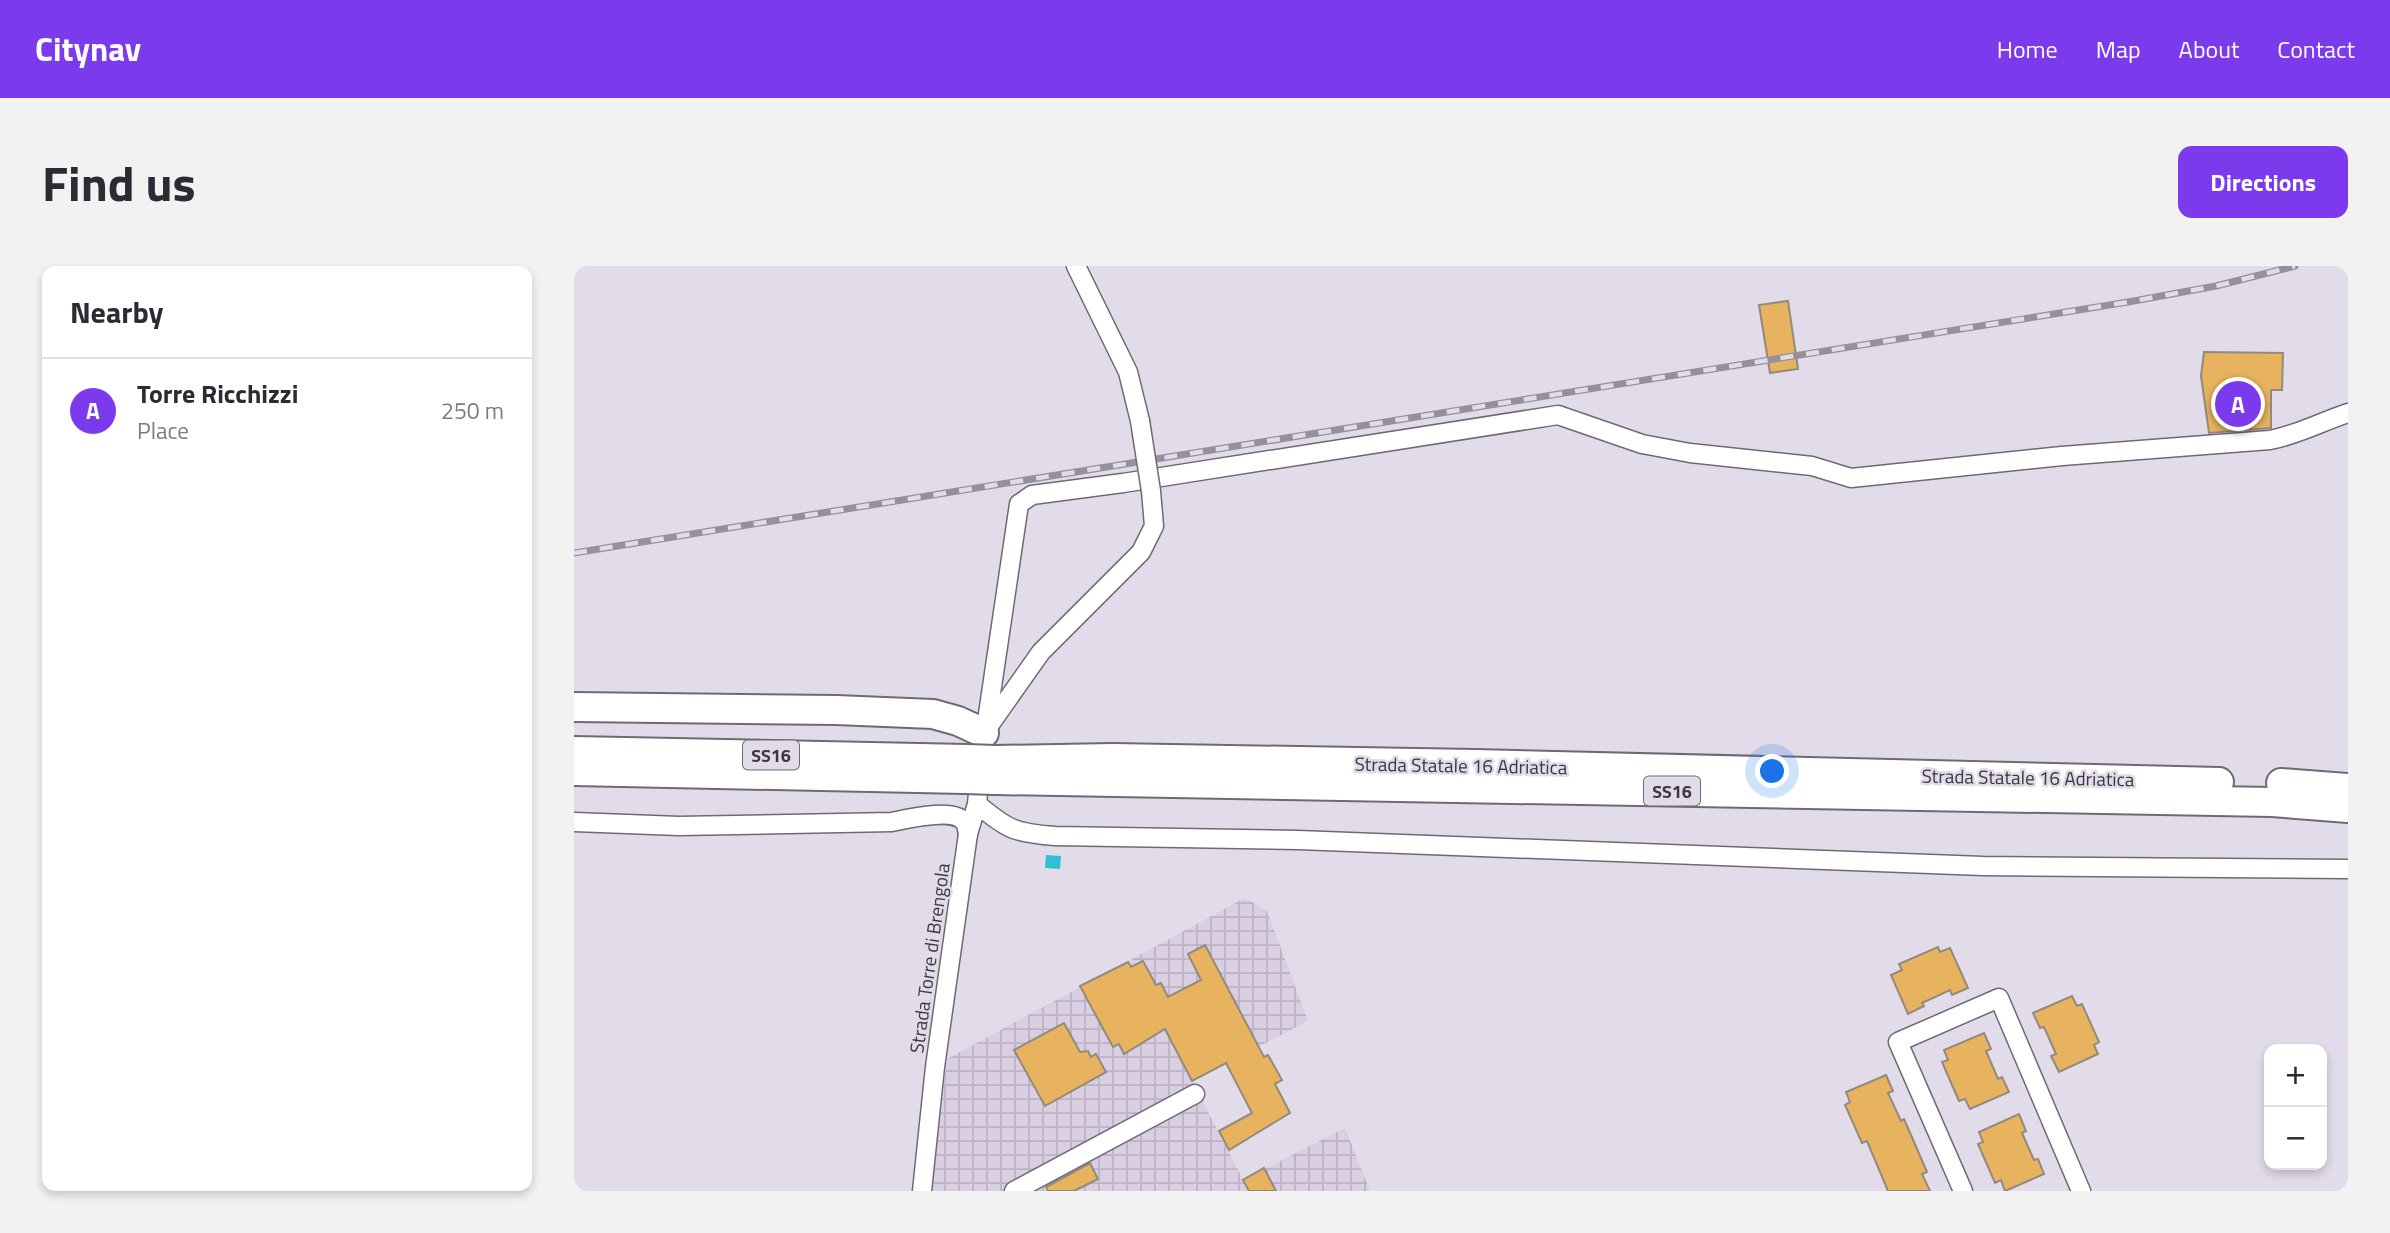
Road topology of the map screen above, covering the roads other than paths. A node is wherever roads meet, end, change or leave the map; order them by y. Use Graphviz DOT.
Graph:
graph roads {
  1 [pos="1076,266"];
  2 [pos="2348,413"];
  3 [pos="574,707"];
  4 [pos="984,733"];
  5 [pos="574,751"];
  6 [pos="966,769"];
  7 [pos="995,770"];
  8 [pos="574,771"];
  9 [pos="2348,788"];
  10 [pos="977,804"];
  11 [pos="2348,808"];
  12 [pos="574,822"];
  13 [pos="968,834"];
  14 [pos="2348,869"];
  15 [pos="1195,1094"];
  16 [pos="922,1191"];
  17 [pos="1014,1191"];
  18 [pos="1963,1191"];
  19 [pos="2081,1191"];
  1 -- 4 [label="street, bridge"];
  2 -- 4 [label="street, Strada Torre di Brengola"];
  3 -- 4 [label="highway"];
  4 -- 10 [label="street, Strada Torre di Brengola"];
  5 -- 6 [label="highway, Strada Statale 16 Adriatica / SS16"];
  6 -- 7 [label="highway, Strada Statale 16 Adriatica / SS16, bridge"];
  6 -- 8 [label="highway, Strada Statale 16 Adriatica / SS16"];
  7 -- 9 [label="highway, Strada Statale 16 Adriatica / SS16"];
  7 -- 11 [label="highway, Strada Statale 16 Adriatica / SS16"];
  10 -- 13 [label="street, Strada Torre di Brengola"];
  10 -- 14 [label="street"];
  12 -- 13 [label="street"];
  13 -- 16 [label="street, Strada Torre di Brengola"];
  15 -- 17 [label="street"];
  18 -- 19 [label="street"];
}
